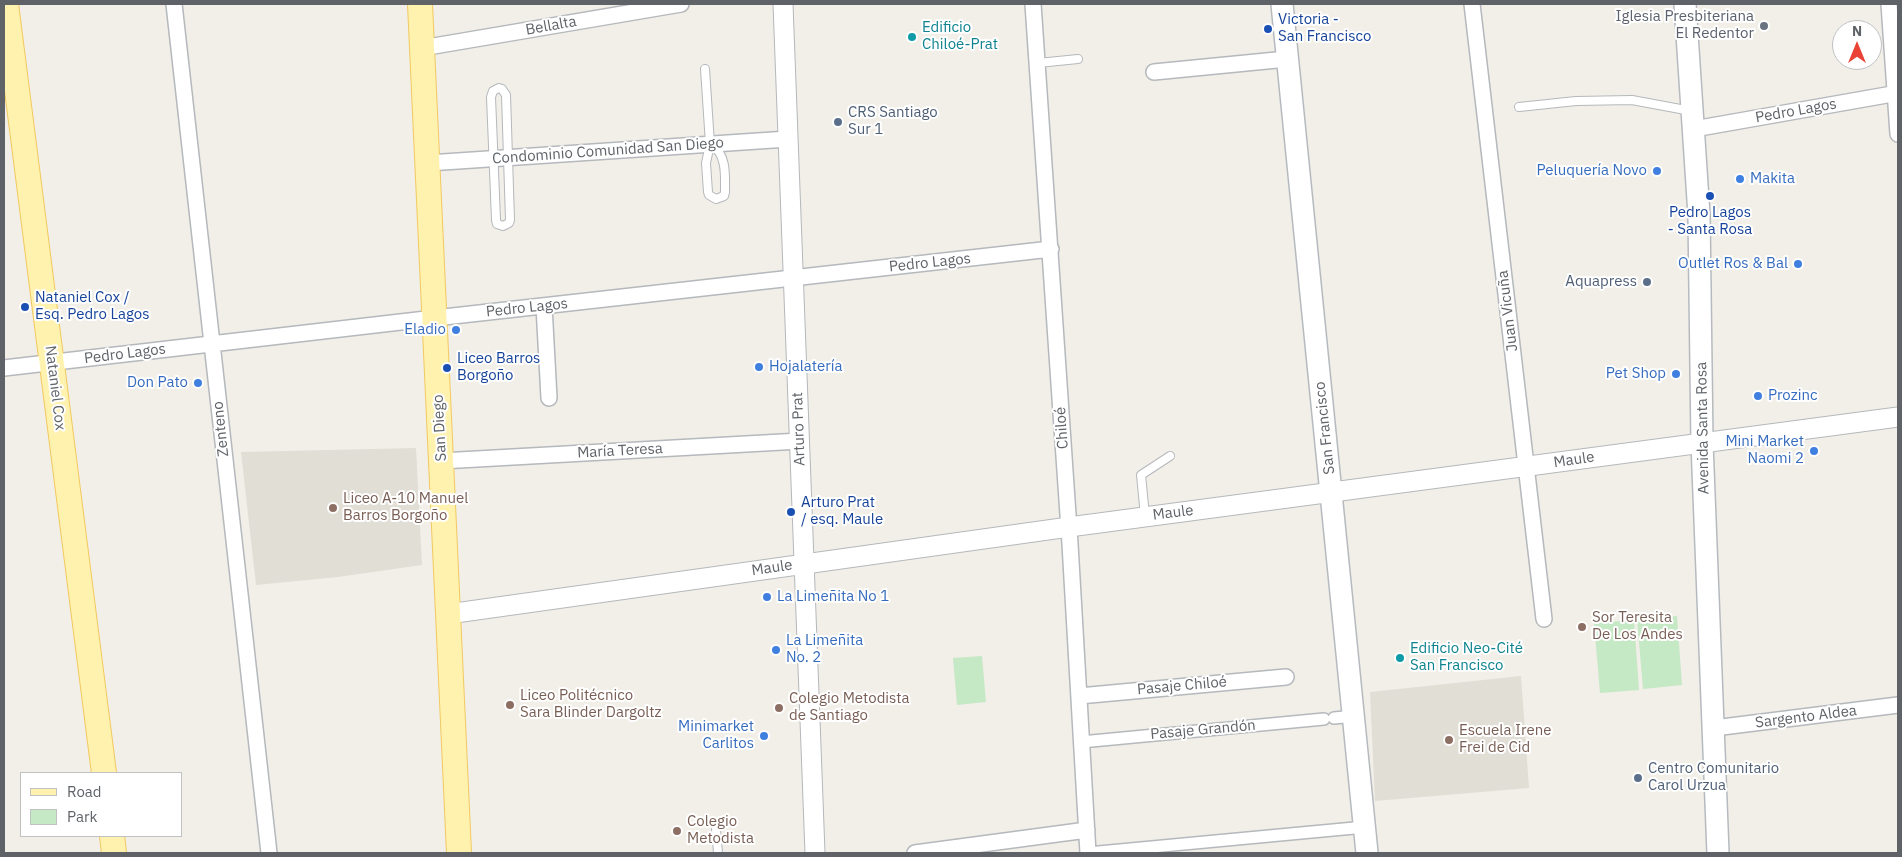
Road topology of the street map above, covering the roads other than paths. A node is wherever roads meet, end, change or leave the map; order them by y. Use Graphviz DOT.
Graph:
graph roads {
  1 [pos="6,4"];
  2 [pos="174,4"];
  3 [pos="420,4"];
  4 [pos="681,4"];
  5 [pos="783,4"];
  6 [pos="1034,4"];
  7 [pos="1282,4"];
  8 [pos="1472,4"];
  9 [pos="1685,4"];
  10 [pos="1889,4"];
  11 [pos="422,48"];
  12 [pos="1078,60"];
  13 [pos="1287,60"];
  14 [pos="1038,63"];
  15 [pos="705,69"];
  16 [pos="1154,72"];
  17 [pos="1897,93"];
  18 [pos="1519,106"];
  19 [pos="1694,120"];
  20 [pos="1898,134"];
  21 [pos="788,139"];
  22 [pos="710,144"];
  23 [pos="501,158"];
  24 [pos="428,163"];
  25 [pos="1051,249"];
  26 [pos="794,278"];
  27 [pos="544,306"];
  28 [pos="434,318"];
  29 [pos="212,344"];
  30 [pos="52,362"];
  31 [pos="4,368"];
  32 [pos="550,398"];
  33 [pos="1898,417"];
  34 [pos="800,441"];
  35 [pos="1702,443"];
  36 [pos="1170,456"];
  37 [pos="441,461"];
  38 [pos="1526,466"];
  39 [pos="1331,492"];
  40 [pos="1146,516"];
  41 [pos="1069,527"];
  42 [pos="804,564"];
  43 [pos="448,614"];
  44 [pos="1544,619"];
  45 [pos="1286,677"];
  46 [pos="1079,696"];
  47 [pos="1898,705"];
  48 [pos="1337,718"];
  49 [pos="1714,728"];
  50 [pos="1081,742"];
  51 [pos="104,772"];
  52 [pos="1364,827"];
  53 [pos="716,830"];
  54 [pos="1087,830"];
  55 [pos="112,837"];
  56 [pos="114,853"];
  57 [pos="269,853"];
  58 [pos="459,853"];
  59 [pos="718,853"];
  60 [pos="815,853"];
  61 [pos="915,853"];
  62 [pos="1088,853"];
  63 [pos="1367,853"];
  64 [pos="1718,853"];
  1 -- 30 [label="main road, Nataniel Cox"];
  2 -- 29 [label="street, Zenteno"];
  3 -- 11 [label="main road, San Diego"];
  4 -- 11 [label="street, Bellalta"];
  5 -- 21 [label="street, Arturo Prat"];
  6 -- 14 [label="street, Chiloé"];
  7 -- 13 [label="main road, San Francisco"];
  8 -- 38 [label="street, Juan Vicuña"];
  9 -- 19 [label="main road, Avenida Santa Rosa"];
  10 -- 17 [label="street"];
  11 -- 24 [label="main road, San Diego"];
  12 -- 14 [label="lane"];
  13 -- 16 [label="street"];
  13 -- 39 [label="main road, San Francisco"];
  14 -- 25 [label="street, Chiloé"];
  15 -- 22 [label="lane"];
  17 -- 19 [label="street, Pedro Lagos"];
  17 -- 20 [label="street"];
  18 -- 19 [label="lane"];
  19 -- 35 [label="main road, Avenida Santa Rosa"];
  21 -- 22 [label="street, Condominio Comunidad San Diego"];
  21 -- 26 [label="street, Arturo Prat"];
  22 -- 22 [label="lane"];
  22 -- 23 [label="street, Condominio Comunidad San Diego"];
  23 -- 23 [label="lane"];
  23 -- 23 [label="lane"];
  23 -- 24 [label="street, Condominio Comunidad San Diego"];
  24 -- 28 [label="main road, San Diego"];
  25 -- 26 [label="street, Pedro Lagos"];
  25 -- 41 [label="street, Chiloé"];
  26 -- 27 [label="street, Pedro Lagos"];
  26 -- 34 [label="street, Arturo Prat"];
  27 -- 28 [label="street, Pedro Lagos"];
  27 -- 32 [label="street"];
  28 -- 29 [label="street, Pedro Lagos"];
  28 -- 37 [label="main road, San Diego"];
  29 -- 30 [label="street, Pedro Lagos"];
  29 -- 57 [label="street, Zenteno"];
  30 -- 31 [label="street, Pedro Lagos"];
  30 -- 51 [label="main road, Nataniel Cox"];
  33 -- 35 [label="street, Maule"];
  34 -- 37 [label="street, María Teresa"];
  34 -- 42 [label="street, Arturo Prat"];
  35 -- 38 [label="street, Maule"];
  35 -- 49 [label="main road, Avenida Santa Rosa"];
  36 -- 40 [label="lane"];
  37 -- 43 [label="main road, San Diego"];
  38 -- 39 [label="street, Maule"];
  38 -- 44 [label="street, Juan Vicuña"];
  39 -- 40 [label="street, Maule"];
  39 -- 48 [label="main road, San Francisco"];
  40 -- 41 [label="street, Maule"];
  41 -- 42 [label="street, Maule"];
  41 -- 46 [label="street, Chiloé"];
  42 -- 43 [label="street, Maule"];
  42 -- 60 [label="street, Arturo Prat"];
  43 -- 58 [label="main road, San Diego"];
  45 -- 46 [label="street, Pasaje Chiloé"];
  46 -- 50 [label="street, Chiloé"];
  47 -- 49 [label="street, Sargento Aldea"];
  48 -- 50 [label="street, Pasaje Grandón"];
  48 -- 52 [label="main road, San Francisco"];
  49 -- 64 [label="main road, Avenida Santa Rosa"];
  50 -- 54 [label="street, Chiloé"];
  52 -- 62 [label="street"];
  52 -- 63 [label="main road, San Francisco"];
  53 -- 59 [label="lane"];
  54 -- 61 [label="street"];
  54 -- 62 [label="street, Chiloé"];
  55 -- 56 [label="main road"];
}
